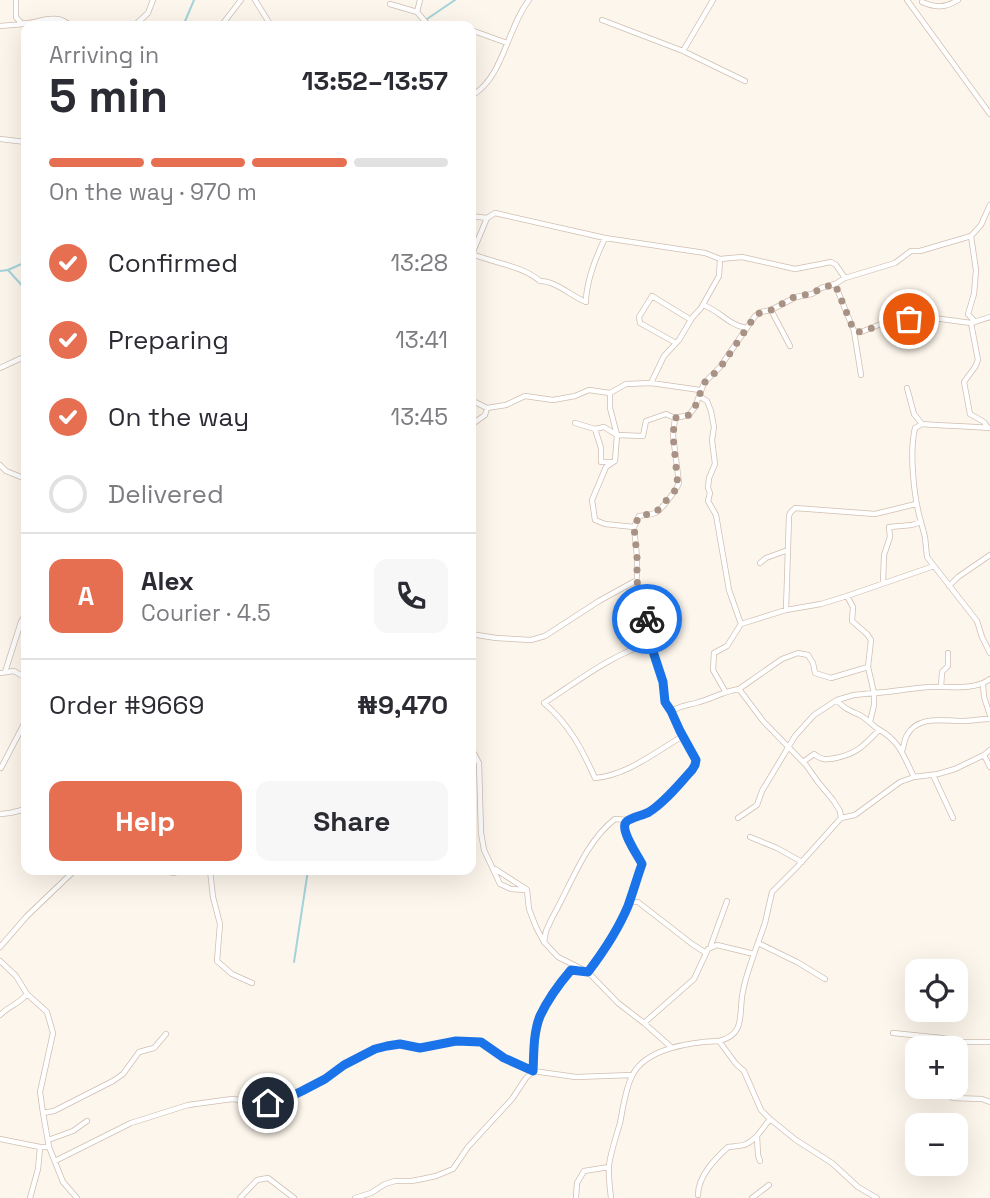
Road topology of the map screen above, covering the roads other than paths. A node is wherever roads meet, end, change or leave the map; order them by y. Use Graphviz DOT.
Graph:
graph roads {
  1 [pos="16,0"];
  2 [pos="153,0"];
  3 [pos="241,0"];
  4 [pos="255,0"];
  5 [pos="420,0"];
  6 [pos="529,0"];
  7 [pos="713,0"];
  8 [pos="907,0"];
  9 [pos="958,0"];
  10 [pos="923,1"];
  11 [pos="390,4"];
  12 [pos="417,12"];
  13 [pos="917,13"];
  14 [pos="602,20"];
  15 [pos="41,21"];
  16 [pos="62,21"];
  17 [pos="139,21"];
  18 [pos="225,21"];
  19 [pos="269,21"];
  20 [pos="425,21"];
  21 [pos="21,23"];
  22 [pos="21,24"];
  23 [pos="0,26"];
  24 [pos="476,32"];
  25 [pos="507,43"];
  26 [pos="683,51"];
  27 [pos="745,81"];
  28 [pos="476,93"];
  29 [pos="990,114"];
  30 [pos="0,139"];
  31 [pos="21,141"];
  32 [pos="990,205"];
  33 [pos="476,217"];
  34 [pos="487,218"];
  35 [pos="971,236"];
  36 [pos="605,238"];
  37 [pos="476,244"];
  38 [pos="476,256"];
  39 [pos="720,259"];
  40 [pos="845,278"];
  41 [pos="835,284"];
  42 [pos="703,305"];
  43 [pos="771,310"];
  44 [pos="990,317"];
  45 [pos="691,320"];
  46 [pos="973,322"];
  47 [pos="746,328"];
  48 [pos="854,331"];
  49 [pos="676,343"];
  50 [pos="790,346"];
  51 [pos="21,358"];
  52 [pos="0,368"];
  53 [pos="861,375"];
  54 [pos="651,383"];
  55 [pos="906,388"];
  56 [pos="610,393"];
  57 [pos="700,393"];
  58 [pos="476,402"];
  59 [pos="487,408"];
  60 [pos="675,418"];
  61 [pos="476,421"];
  62 [pos="575,423"];
  63 [pos="922,424"];
  64 [pos="989,428"];
  65 [pos="595,429"];
  66 [pos="617,435"];
  67 [pos="615,461"];
  68 [pos="0,465"];
  69 [pos="21,477"];
  70 [pos="916,505"];
  71 [pos="920,522"];
  72 [pos="634,527"];
  73 [pos="788,551"];
  74 [pos="990,555"];
  75 [pos="760,563"];
  76 [pos="934,566"];
  77 [pos="637,580"];
  78 [pos="883,583"];
  79 [pos="949,586"];
  80 [pos="847,596"];
  81 [pos="786,610"];
  82 [pos="21,622"];
  83 [pos="741,624"];
  84 [pos="476,635"];
  85 [pos="650,643"];
  86 [pos="948,653"];
  87 [pos="990,653"];
  88 [pos="868,667"];
  89 [pos="2,673"];
  90 [pos="21,675"];
  91 [pos="990,679"];
  92 [pos="983,684"];
  93 [pos="941,687"];
  94 [pos="739,689"];
  95 [pos="725,691"];
  96 [pos="874,693"];
  97 [pos="837,701"];
  98 [pos="671,711"];
  99 [pos="990,717"];
  100 [pos="870,722"];
  101 [pos="879,729"];
  102 [pos="21,730"];
  103 [pos="682,736"];
  104 [pos="789,748"];
  105 [pos="990,750"];
  106 [pos="902,751"];
  107 [pos="984,755"];
  108 [pos="476,757"];
  109 [pos="803,762"];
  110 [pos="990,767"];
  111 [pos="1,768"];
  112 [pos="0,775"];
  113 [pos="933,775"];
  114 [pos="914,777"];
  115 [pos="21,810"];
  116 [pos="0,814"];
  117 [pos="738,818"];
  118 [pos="841,818"];
  119 [pos="953,818"];
  120 [pos="628,820"];
  121 [pos="750,837"];
  122 [pos="802,862"];
  123 [pos="494,869"];
  124 [pos="70,875"];
  125 [pos="211,875"];
  126 [pos="527,890"];
  127 [pos="727,901"];
  128 [pos="629,902"];
  129 [pos="544,942"];
  130 [pos="758,943"];
  131 [pos="0,947"];
  132 [pos="707,951"];
  133 [pos="754,954"];
  134 [pos="0,961"];
  135 [pos="588,972"];
  136 [pos="825,979"];
  137 [pos="252,983"];
  138 [pos="27,994"];
  139 [pos="0,1015"];
  140 [pos="644,1023"];
  141 [pos="893,1033"];
  142 [pos="166,1034"];
  143 [pos="922,1036"];
  144 [pos="719,1041"];
  145 [pos="990,1042"];
  146 [pos="968,1044"];
  147 [pos="671,1048"];
  148 [pos="533,1071"];
  149 [pos="632,1075"];
  150 [pos="968,1099"];
  151 [pos="990,1102"];
  152 [pos="43,1113"];
  153 [pos="771,1119"];
  154 [pos="87,1121"];
  155 [pos="757,1136"];
  156 [pos="0,1139"];
  157 [pos="48,1140"];
  158 [pos="40,1147"];
  159 [pos="49,1147"];
  160 [pos="55,1161"];
  161 [pos="760,1161"];
  162 [pos="609,1167"];
  163 [pos="769,1185"];
  164 [pos="698,1195"];
  165 [pos="30,1198"];
  166 [pos="77,1198"];
  167 [pos="240,1198"];
  168 [pos="294,1198"];
  169 [pos="355,1198"];
  170 [pos="576,1198"];
  171 [pos="611,1198"];
  172 [pos="752,1198"];
  173 [pos="877,1198"];
  1 -- 21 [label="street"];
  2 -- 17 [label="street"];
  3 -- 18 [label="street"];
  4 -- 19 [label="street"];
  5 -- 12 [label="street"];
  6 -- 25 [label="street"];
  7 -- 26 [label="street"];
  8 -- 13 [label="street"];
  9 -- 10 [label="street"];
  10 -- 13 [label="street"];
  11 -- 12 [label="street"];
  12 -- 20 [label="street"];
  13 -- 29 [label="street"];
  14 -- 26 [label="street"];
  15 -- 16 [label="street"];
  22 -- 23 [label="street"];
  24 -- 25 [label="street"];
  25 -- 28 [label="street"];
  26 -- 27 [label="street"];
  30 -- 31 [label="street"];
  32 -- 35 [label="street"];
  33 -- 34 [label="street"];
  34 -- 36 [label="street"];
  34 -- 37 [label="street"];
  35 -- 40 [label="street"];
  35 -- 46 [label="street"];
  36 -- 38 [label="street"];
  36 -- 39 [label="street"];
  39 -- 40 [label="street"];
  39 -- 42 [label="street"];
  40 -- 41 [label="street"];
  41 -- 43 [label="street"];
  41 -- 48 [label="street"];
  42 -- 45 [label="street"];
  42 -- 47 [label="street"];
  43 -- 47 [label="street"];
  43 -- 50 [label="street"];
  44 -- 46 [label="street"];
  45 -- 49 [label="street"];
  45 -- 49 [label="street"];
  46 -- 48 [label="street"];
  46 -- 64 [label="street"];
  47 -- 57 [label="street"];
  48 -- 53 [label="street"];
  49 -- 54 [label="street"];
  51 -- 52 [label="street"];
  54 -- 56 [label="street"];
  54 -- 57 [label="street"];
  55 -- 63 [label="street"];
  56 -- 59 [label="street"];
  56 -- 66 [label="street"];
  57 -- 60 [label="street"];
  57 -- 83 [label="street"];
  58 -- 59 [label="street"];
  59 -- 61 [label="street"];
  60 -- 66 [label="street"];
  60 -- 72 [label="street"];
  62 -- 65 [label="street"];
  63 -- 64 [label="street"];
  63 -- 70 [label="street"];
  65 -- 66 [label="street"];
  65 -- 67 [label="street"];
  66 -- 67 [label="street"];
  67 -- 72 [label="street"];
  68 -- 69 [label="street"];
  70 -- 71 [label="street"];
  70 -- 73 [label="street"];
  71 -- 76 [label="street"];
  71 -- 78 [label="street"];
  72 -- 77 [label="street"];
  73 -- 75 [label="street"];
  73 -- 81 [label="street"];
  74 -- 79 [label="street"];
  76 -- 78 [label="street"];
  76 -- 79 [label="street"];
  77 -- 84 [label="street"];
  77 -- 85 [label="street"];
  78 -- 80 [label="street"];
  79 -- 87 [label="street"];
  80 -- 81 [label="street"];
  80 -- 88 [label="street"];
  81 -- 83 [label="street"];
  82 -- 89 [label="street"];
  83 -- 95 [label="street"];
  85 -- 98 [label="street"];
  85 -- 103 [label="street"];
  86 -- 93 [label="street"];
  88 -- 94 [label="street"];
  88 -- 96 [label="street"];
  89 -- 90 [label="street"];
  91 -- 92 [label="street"];
  92 -- 93 [label="street"];
  92 -- 99 [label="street"];
  93 -- 96 [label="street"];
  94 -- 95 [label="street"];
  94 -- 104 [label="street"];
  95 -- 98 [label="street"];
  96 -- 97 [label="street"];
  96 -- 100 [label="street"];
  97 -- 100 [label="street"];
  97 -- 104 [label="street"];
  98 -- 103 [label="street"];
  99 -- 106 [label="street"];
  100 -- 101 [label="street"];
  101 -- 106 [label="street"];
  101 -- 109 [label="street"];
  102 -- 111 [label="street"];
  103 -- 120 [label="street"];
  104 -- 109 [label="street"];
  104 -- 117 [label="street"];
  105 -- 107 [label="street"];
  106 -- 114 [label="street"];
  107 -- 110 [label="street"];
  107 -- 113 [label="street"];
  108 -- 123 [label="street"];
  109 -- 118 [label="street"];
  111 -- 112 [label="street"];
  113 -- 114 [label="street"];
  113 -- 119 [label="street"];
  114 -- 118 [label="street"];
  115 -- 116 [label="street"];
  118 -- 122 [label="street"];
  120 -- 128 [label="street"];
  120 -- 129 [label="street"];
  121 -- 122 [label="street"];
  122 -- 130 [label="street"];
  123 -- 126 [label="street"];
  123 -- 126 [label="street"];
  124 -- 131 [label="street"];
  125 -- 137 [label="street"];
  126 -- 129 [label="street"];
  127 -- 132 [label="street"];
  128 -- 132 [label="street"];
  128 -- 135 [label="street"];
  129 -- 135 [label="street"];
  130 -- 133 [label="street"];
  130 -- 136 [label="street"];
  132 -- 133 [label="street"];
  132 -- 140 [label="street"];
  133 -- 144 [label="street"];
  134 -- 138 [label="street"];
  135 -- 140 [label="street"];
  135 -- 148 [label="street"];
  138 -- 139 [label="street"];
  138 -- 152 [label="street"];
  140 -- 147 [label="street"];
  141 -- 143 [label="street"];
  142 -- 152 [label="street"];
  144 -- 147 [label="street"];
  144 -- 153 [label="street"];
  145 -- 146 [label="street"];
  147 -- 149 [label="street"];
  148 -- 149 [label="street"];
  148 -- 160 [label="street"];
  148 -- 169 [label="street"];
  149 -- 162 [label="street"];
  150 -- 151 [label="street"];
  152 -- 157 [label="street"];
  153 -- 155 [label="street"];
  153 -- 173 [label="street"];
  154 -- 157 [label="street"];
  155 -- 161 [label="street"];
  155 -- 164 [label="street"];
  156 -- 158 [label="street"];
  157 -- 159 [label="street"];
  158 -- 159 [label="street"];
  158 -- 165 [label="street"];
  159 -- 160 [label="street"];
  160 -- 166 [label="street"];
  162 -- 170 [label="street"];
  162 -- 171 [label="street"];
  163 -- 172 [label="street"];
  167 -- 168 [label="street"];
}
